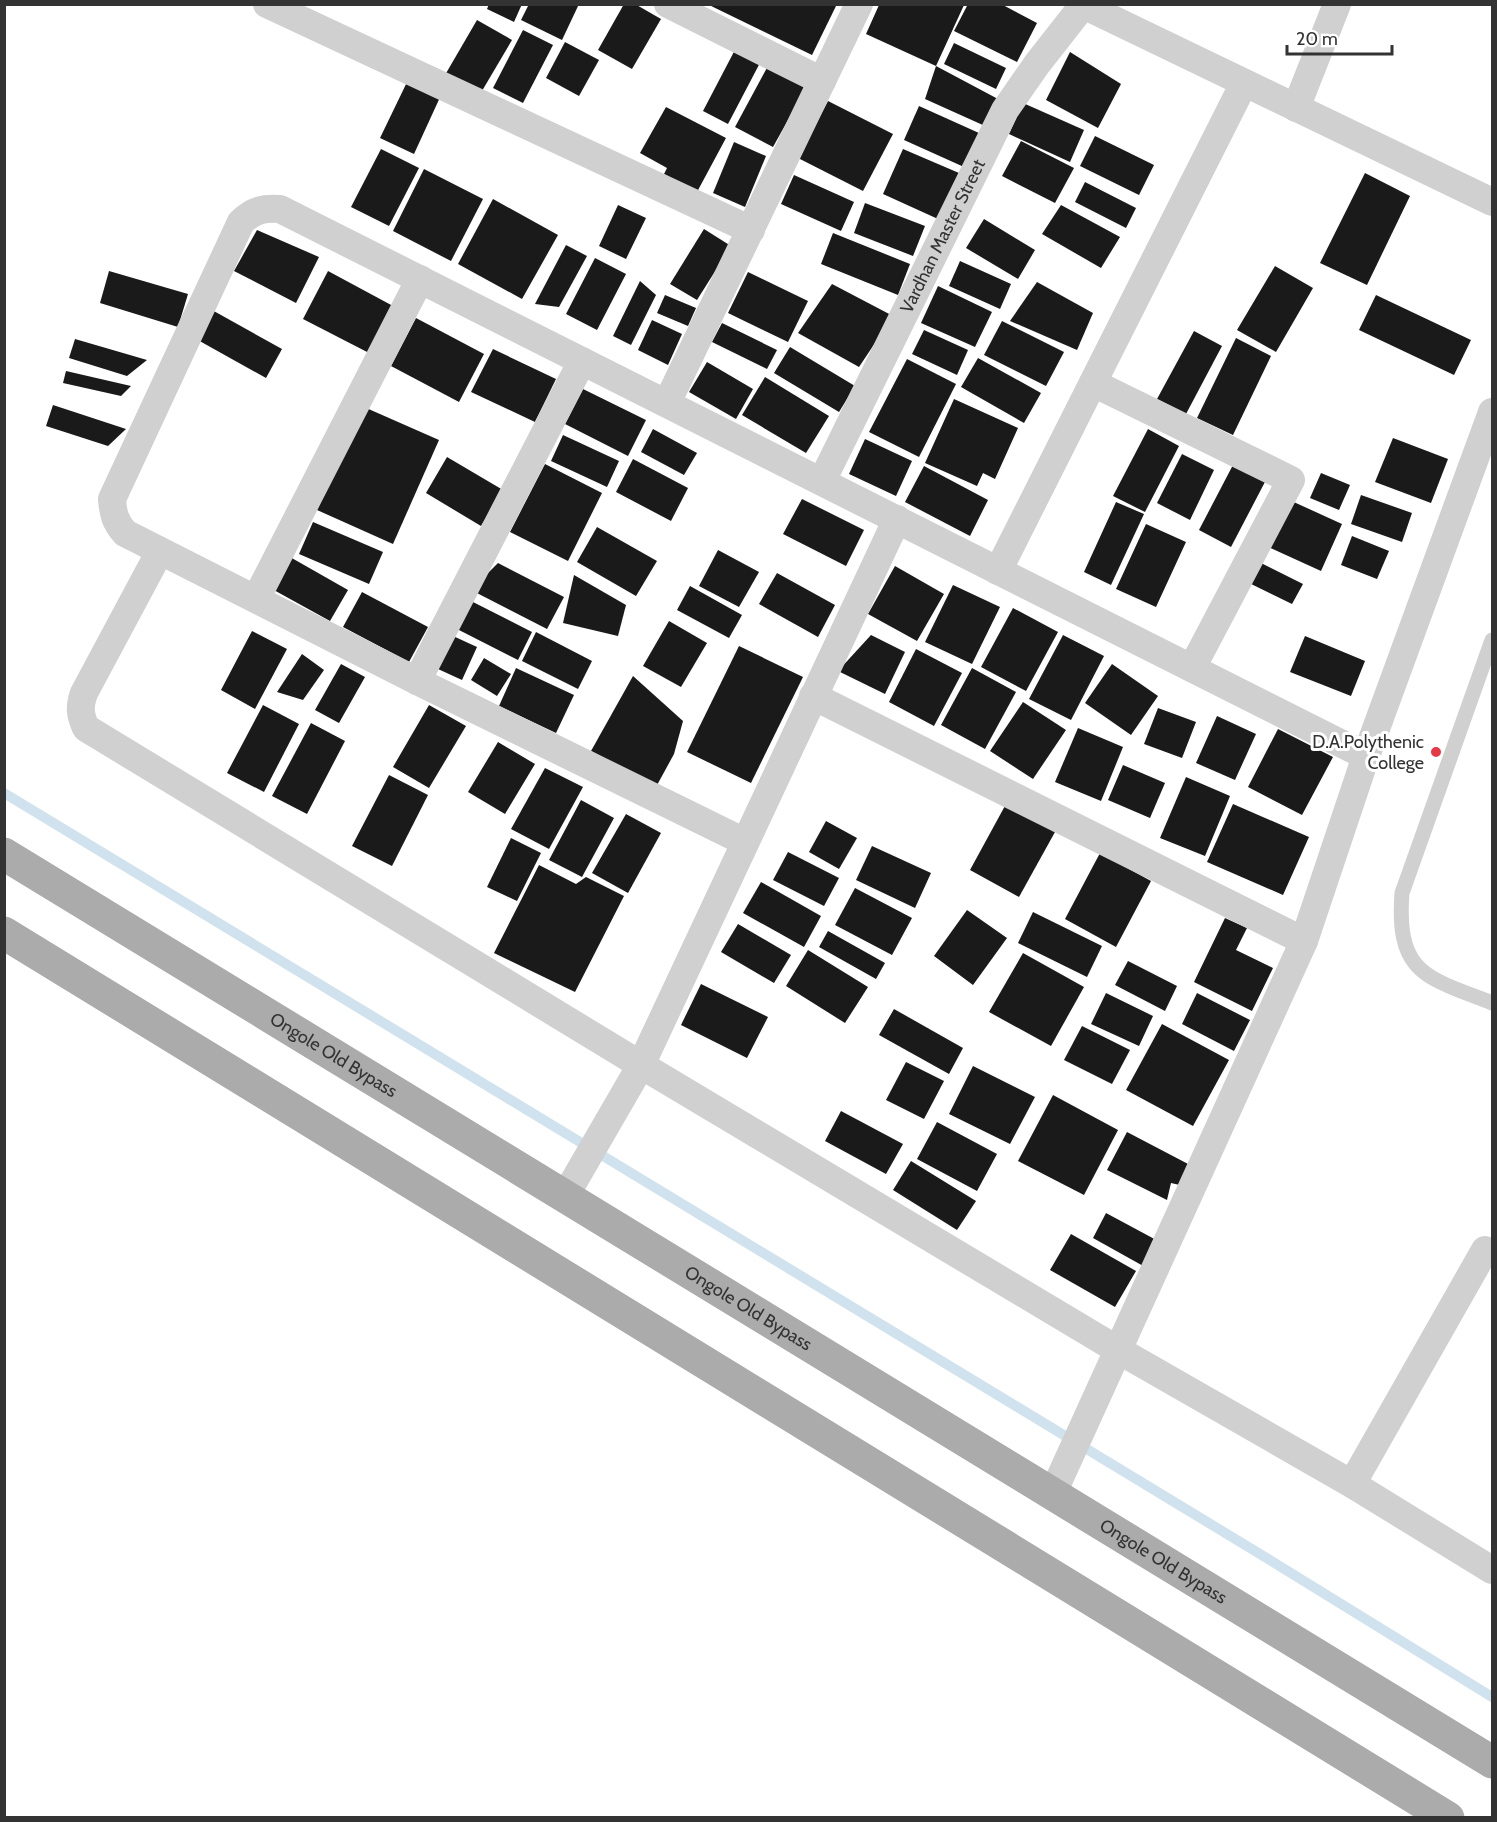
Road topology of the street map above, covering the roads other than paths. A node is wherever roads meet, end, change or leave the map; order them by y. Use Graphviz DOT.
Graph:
graph roads {
  1 [pos="267,4"];
  2 [pos="668,4"];
  3 [pos="859,4"];
  4 [pos="1337,4"];
  5 [pos="1083,5"];
  6 [pos="822,81"];
  7 [pos="1244,83"];
  8 [pos="1296,108"];
  9 [pos="1492,202"];
  10 [pos="751,230"];
  11 [pos="420,279"];
  12 [pos="582,361"];
  13 [pos="1093,383"];
  14 [pos="667,403"];
  15 [pos="1492,412"];
  16 [pos="1486,448"];
  17 [pos="822,481"];
  18 [pos="897,519"];
  19 [pos="160,551"];
  20 [pos="998,571"];
  21 [pos="256,599"];
  22 [pos="1492,640"];
  23 [pos="1192,669"];
  24 [pos="417,681"];
  25 [pos="813,696"];
  26 [pos="1366,756"];
  27 [pos="745,842"];
  28 [pos="4,854"];
  29 [pos="4,933"];
  30 [pos="1304,941"];
  31 [pos="1492,1003"];
  32 [pos="636,1075"];
  33 [pos="572,1184"];
  34 [pos="1485,1250"];
  35 [pos="1118,1350"];
  36 [pos="1352,1484"];
  37 [pos="1053,1493"];
  38 [pos="1492,1570"];
  39 [pos="1492,1762"];
  40 [pos="1448,1818"];
  1 -- 10 [label="street"];
  2 -- 6 [label="street"];
  3 -- 6 [label="street"];
  4 -- 8 [label="street"];
  5 -- 7 [label="street"];
  5 -- 17 [label="street, Vardhan Master Street"];
  6 -- 10 [label="street"];
  7 -- 8 [label="street"];
  7 -- 13 [label="street"];
  8 -- 9 [label="street"];
  10 -- 14 [label="street"];
  11 -- 12 [label="street"];
  11 -- 19 [label="street"];
  11 -- 21 [label="street"];
  12 -- 14 [label="street"];
  12 -- 24 [label="street"];
  13 -- 20 [label="street"];
  13 -- 23 [label="street"];
  14 -- 17 [label="street"];
  15 -- 16 [label="street"];
  16 -- 26 [label="street"];
  17 -- 18 [label="street"];
  18 -- 20 [label="street"];
  18 -- 25 [label="street"];
  19 -- 21 [label="street"];
  19 -- 32 [label="street"];
  20 -- 23 [label="street"];
  21 -- 24 [label="street"];
  22 -- 31 [label="lane"];
  23 -- 26 [label="street"];
  24 -- 27 [label="street"];
  25 -- 27 [label="street"];
  25 -- 30 [label="street"];
  26 -- 30 [label="street"];
  27 -- 32 [label="street"];
  28 -- 33 [label="main road, Ongole Old Bypass"];
  29 -- 40 [label="main road"];
  30 -- 35 [label="street"];
  32 -- 33 [label="street"];
  32 -- 35 [label="street"];
  33 -- 37 [label="main road, Ongole Old Bypass"];
  34 -- 36 [label="street"];
  35 -- 36 [label="street"];
  35 -- 37 [label="street"];
  36 -- 38 [label="street"];
  37 -- 39 [label="main road, Ongole Old Bypass"];
}
